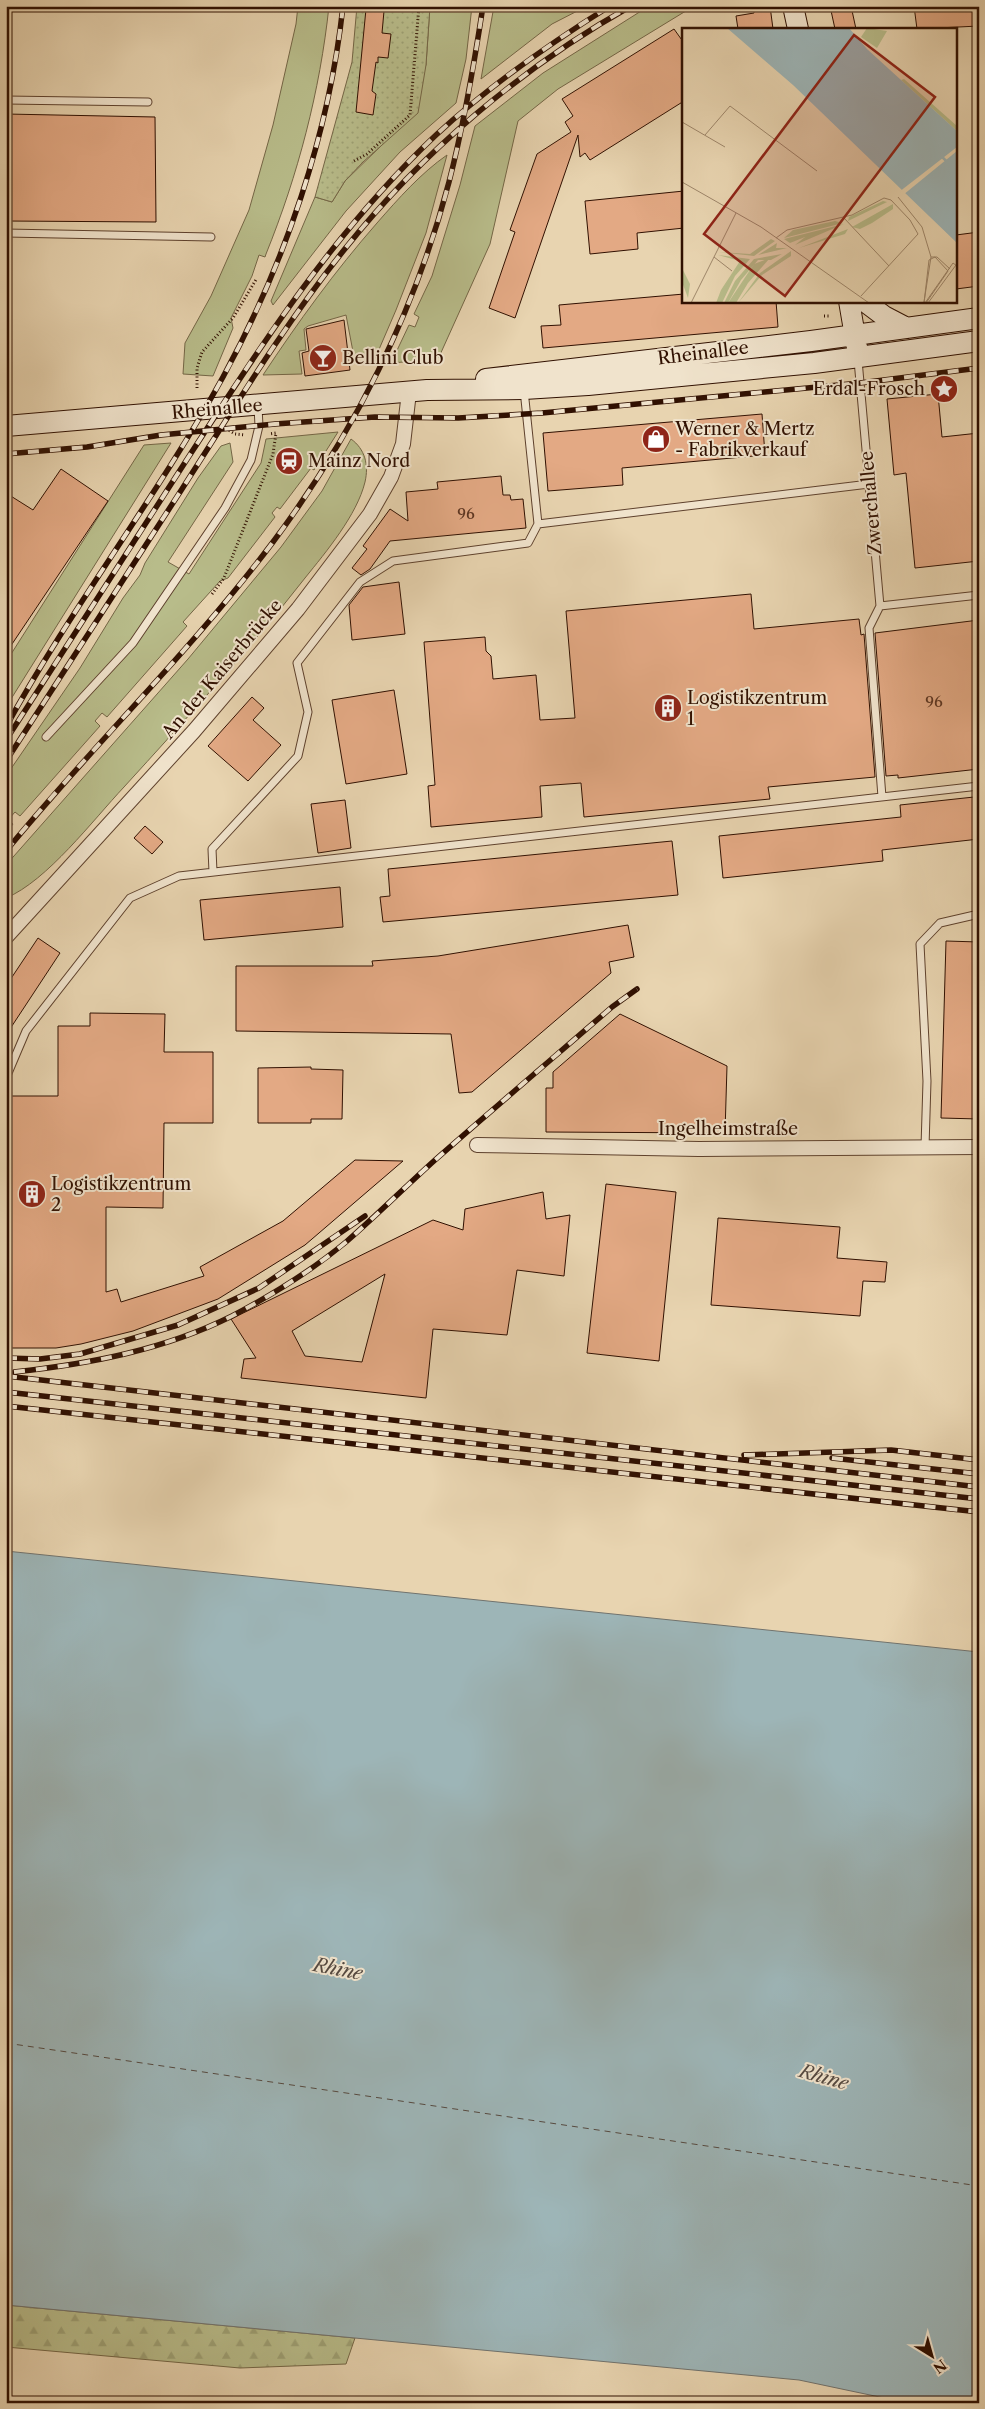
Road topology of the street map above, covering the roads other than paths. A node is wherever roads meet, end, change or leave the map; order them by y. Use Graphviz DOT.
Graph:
graph roads {
  1 [pos="794,6"];
  2 [pos="798,28"];
  3 [pos="6,100"];
  4 [pos="148,102"];
  5 [pos="6,233"];
  6 [pos="211,237"];
  7 [pos="849,302"];
  8 [pos="865,302"];
  9 [pos="979,318"];
  10 [pos="907,328"];
  11 [pos="855,335"];
  12 [pos="979,341"];
  13 [pos="858,357"];
  14 [pos="524,389"];
  15 [pos="418,391"];
  16 [pos="258,405"];
  17 [pos="6,426"];
  18 [pos="869,484"];
  19 [pos="538,524"];
  20 [pos="979,595"];
  21 [pos="880,606"];
  22 [pos="46,737"];
  23 [pos="979,786"];
  24 [pos="882,797"];
  25 [pos="213,872"];
  26 [pos="979,914"];
  27 [pos="6,937"];
  28 [pos="6,1078"];
  29 [pos="478,1145"];
  30 [pos="925,1147"];
  31 [pos="979,1148"];
  1 -- 2 [label="main road"];
  3 -- 4 [label="lane"];
  5 -- 6 [label="lane"];
  7 -- 11 [label="main road, Zwerchallee"];
  8 -- 10 [label="main road"];
  9 -- 10 [label="main road, Rheinallee"];
  10 -- 11 [label="main road, Rheinallee"];
  11 -- 13 [label="main road, Zwerchallee"];
  11 -- 15 [label="main road, Rheinallee"];
  12 -- 13 [label="main road, Rheinallee"];
  13 -- 14 [label="main road, Rheinallee"];
  13 -- 18 [label="lane, Zwerchallee"];
  14 -- 15 [label="main road, Rheinallee"];
  14 -- 19 [label="lane"];
  15 -- 16 [label="main road, Rheinallee"];
  15 -- 27 [label="street, An der Kaiserbrücke"];
  16 -- 17 [label="main road, Rheinallee"];
  16 -- 22 [label="lane"];
  18 -- 19 [label="lane"];
  18 -- 21 [label="lane, Zwerchallee"];
  19 -- 25 [label="lane"];
  20 -- 21 [label="lane"];
  21 -- 24 [label="lane"];
  23 -- 24 [label="lane"];
  24 -- 25 [label="lane"];
  25 -- 28 [label="lane"];
  26 -- 30 [label="lane"];
  29 -- 30 [label="street, Ingelheimstraße"];
  30 -- 31 [label="street, Ingelheimstraße"];
}
